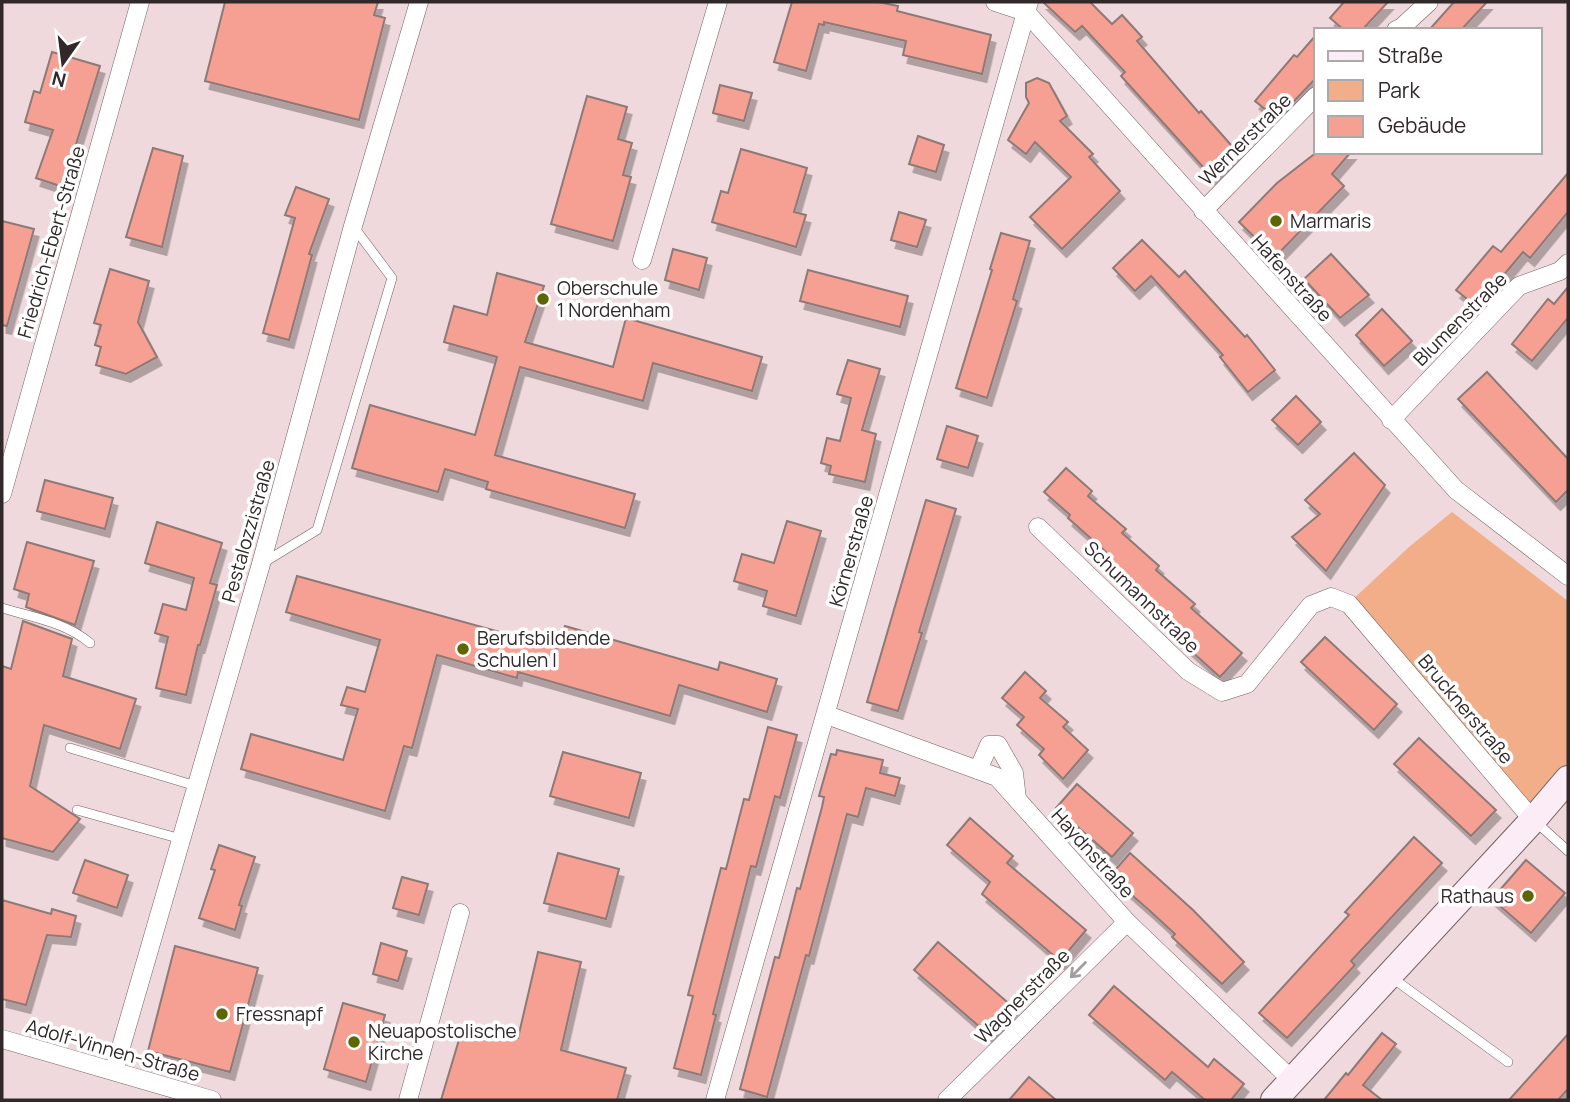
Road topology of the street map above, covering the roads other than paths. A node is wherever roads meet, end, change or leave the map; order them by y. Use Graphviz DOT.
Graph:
graph roads {
  1 [pos="140,2"];
  2 [pos="419,2"];
  3 [pos="718,2"];
  4 [pos="995,2"];
  5 [pos="1429,2"];
  6 [pos="1027,7"];
  7 [pos="1400,28"];
  8 [pos="1314,98"];
  9 [pos="1203,211"];
  10 [pos="353,226"];
  11 [pos="642,260"];
  12 [pos="1568,263"];
  13 [pos="1391,419"];
  14 [pos="2,494"];
  15 [pos="1038,527"];
  16 [pos="261,564"];
  17 [pos="1568,576"];
  18 [pos="1331,597"];
  19 [pos="2,608"];
  20 [pos="90,643"];
  21 [pos="827,715"];
  22 [pos="70,748"];
  23 [pos="978,770"];
  24 [pos="1568,779"];
  25 [pos="196,786"];
  26 [pos="1017,800"];
  27 [pos="78,810"];
  28 [pos="1533,820"];
  29 [pos="181,839"];
  30 [pos="1568,851"];
  31 [pos="460,913"];
  32 [pos="1127,922"];
  33 [pos="1388,975"];
  34 [pos="2,1039"];
  35 [pos="1508,1062"];
  36 [pos="114,1071"];
  37 [pos="1292,1080"];
  38 [pos="212,1100"];
  39 [pos="408,1100"];
  40 [pos="715,1100"];
  41 [pos="947,1100"];
  42 [pos="1274,1100"];
  1 -- 14 [label="street, Friedrich-Ebert-Straße"];
  2 -- 10 [label="street, Pestalozzistraße"];
  3 -- 11 [label="street"];
  4 -- 6 [label="street"];
  5 -- 7 [label="street"];
  6 -- 9 [label="street, Hafenstraße"];
  6 -- 21 [label="street, Körnerstraße"];
  8 -- 9 [label="street, Wernerstraße"];
  9 -- 13 [label="street, Hafenstraße"];
  10 -- 16 [label="street, Pestalozzistraße"];
  10 -- 16 [label="lane"];
  12 -- 13 [label="street, Blumenstraße"];
  13 -- 17 [label="street, Hafenstraße"];
  15 -- 18 [label="street, Schumannstraße"];
  16 -- 25 [label="street, Pestalozzistraße"];
  18 -- 28 [label="street, Brucknerstraße"];
  19 -- 20 [label="lane"];
  21 -- 23 [label="street, Haydnstraße"];
  21 -- 40 [label="street, Körnerstraße"];
  22 -- 25 [label="lane"];
  23 -- 26 [label="street, Haydnstraße"];
  23 -- 26 [label="street"];
  24 -- 28 [label="street"];
  25 -- 29 [label="street, Pestalozzistraße"];
  26 -- 32 [label="street, Haydnstraße"];
  27 -- 29 [label="lane"];
  28 -- 30 [label="lane, Brucknerstraße"];
  28 -- 33 [label="street"];
  29 -- 36 [label="street, Pestalozzistraße"];
  31 -- 39 [label="street"];
  32 -- 37 [label="street, Haydnstraße"];
  32 -- 41 [label="street, Wagnerstraße, one-way"];
  33 -- 35 [label="lane"];
  33 -- 37 [label="street"];
  34 -- 36 [label="street, Adolf-Vinnen-Straße"];
  36 -- 38 [label="street, Adolf-Vinnen-Straße"];
  37 -- 42 [label="street"];
}
